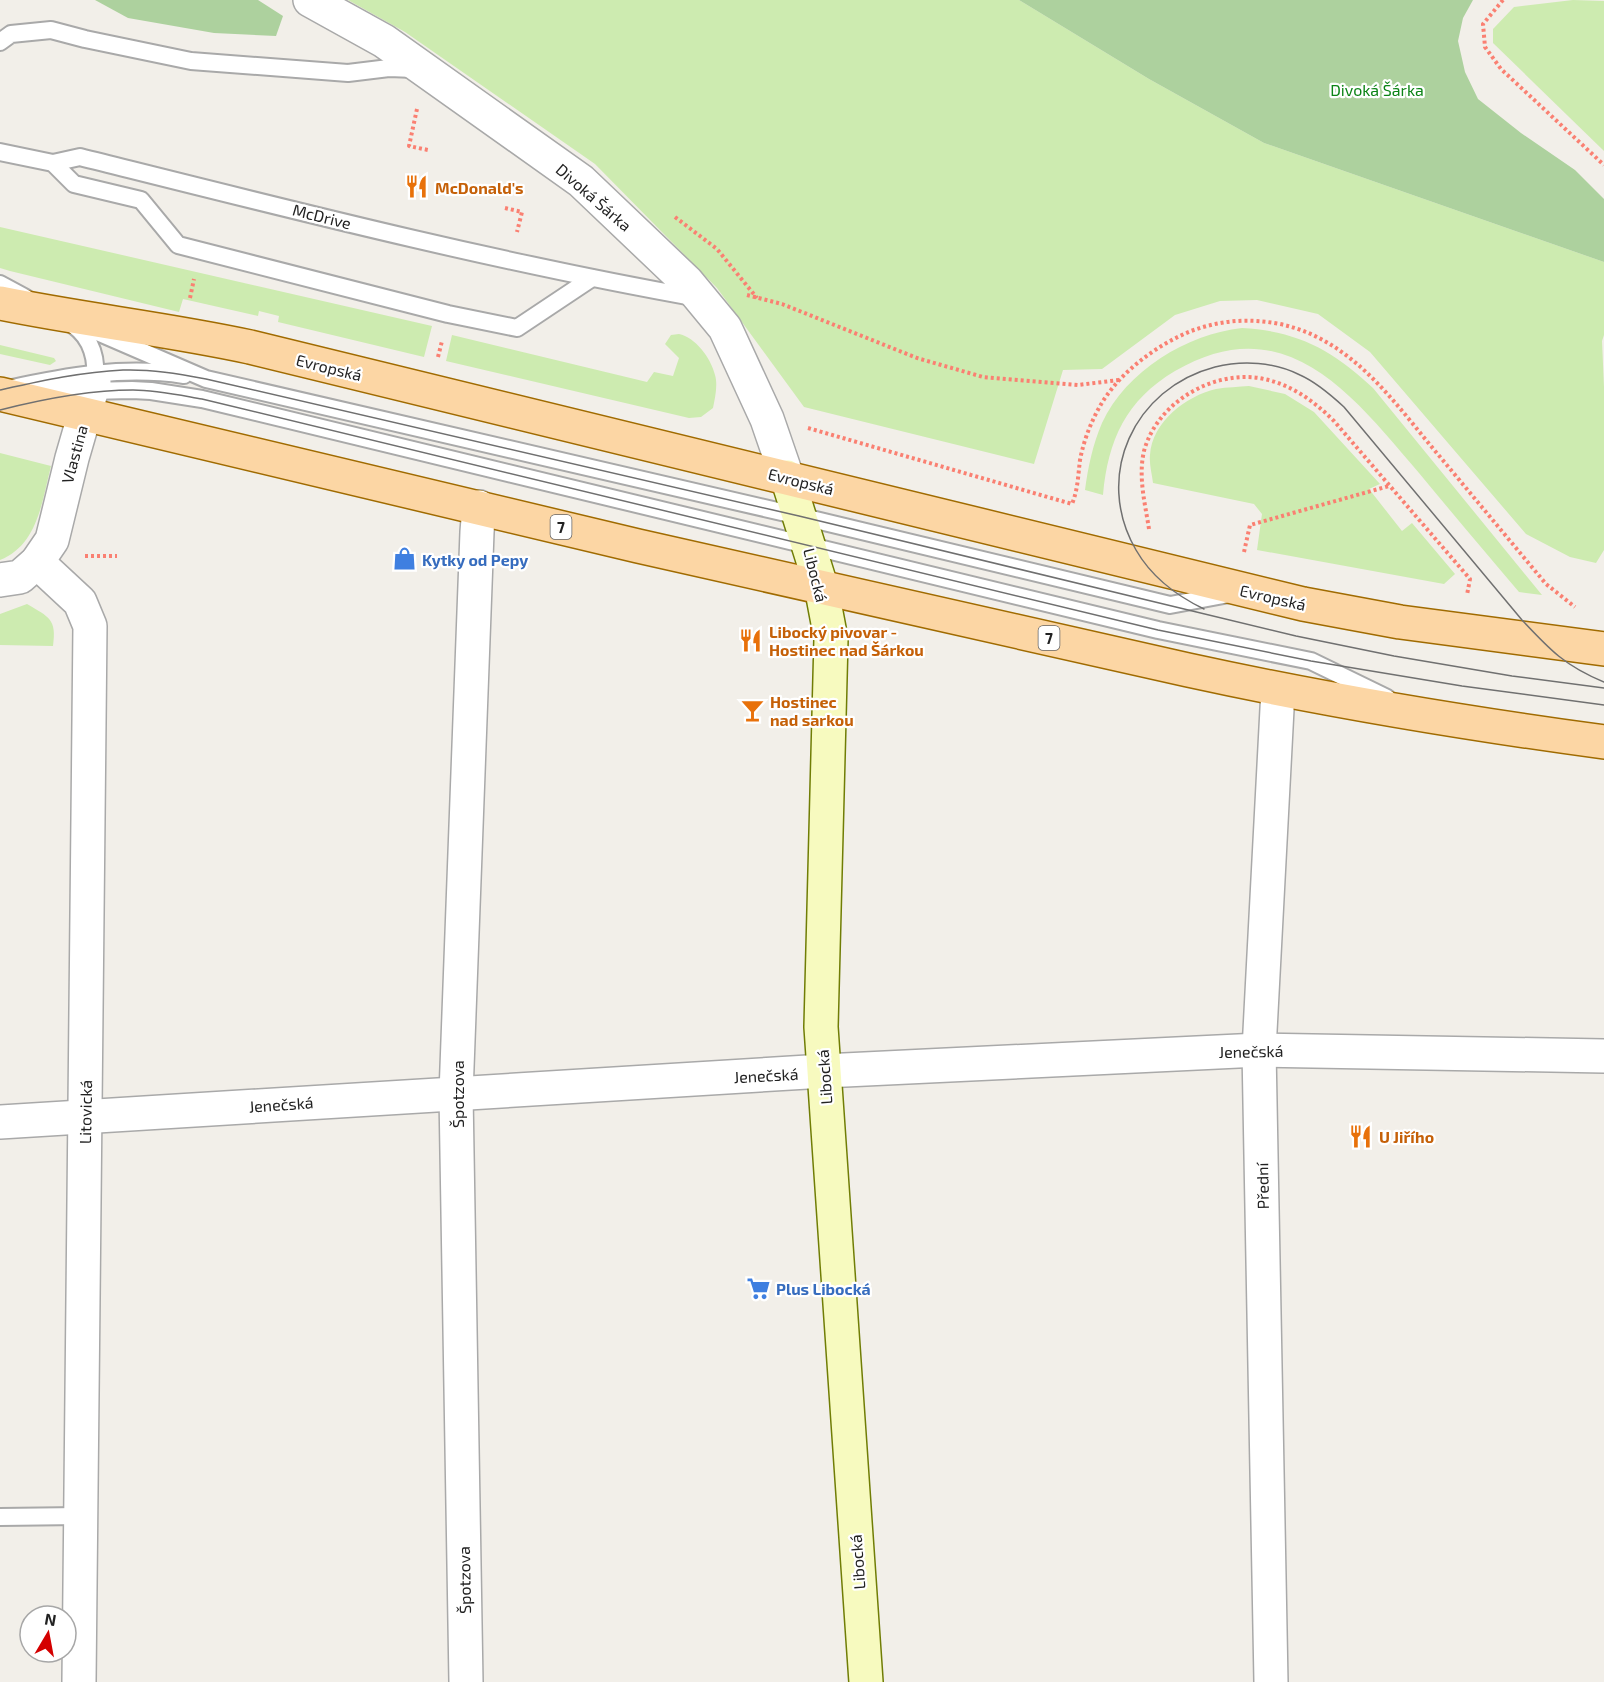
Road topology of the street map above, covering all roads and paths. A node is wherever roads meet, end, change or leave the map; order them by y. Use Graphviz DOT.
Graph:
graph roads {
  1 [pos="310,0"];
  2 [pos="1503,0"];
  3 [pos="0,42"];
  4 [pos="421,86"];
  5 [pos="428,150"];
  6 [pos="0,152"];
  7 [pos="53,163"];
  8 [pos="1604,165"];
  9 [pos="505,208"];
  10 [pos="515,240"];
  11 [pos="200,250"];
  12 [pos="592,278"];
  13 [pos="0,284"];
  14 [pos="737,293"];
  15 [pos="702,299"];
  16 [pos="190,302"];
  17 [pos="0,303"];
  18 [pos="57,315"];
  19 [pos="443,334"];
  20 [pos="438,360"];
  21 [pos="206,379"];
  22 [pos="1119,380"];
  23 [pos="91,390"];
  24 [pos="0,392"];
  25 [pos="36,402"];
  26 [pos="0,410"];
  27 [pos="802,427"];
  28 [pos="787,477"];
  29 [pos="1390,486"];
  30 [pos="480,507"];
  31 [pos="804,531"];
  32 [pos="1149,531"];
  33 [pos="1243,556"];
  34 [pos="37,562"];
  35 [pos="0,580"];
  36 [pos="821,586"];
  37 [pos="1246,591"];
  38 [pos="1466,600"];
  39 [pos="1580,612"];
  40 [pos="1604,650"];
  41 [pos="1278,690"];
  42 [pos="1421,715"];
  43 [pos="1604,742"];
  44 [pos="1259,1050"];
  45 [pos="1604,1056"];
  46 [pos="824,1071"];
  47 [pos="456,1094"];
  48 [pos="85,1116"];
  49 [pos="0,1122"];
  50 [pos="80,1516"];
  51 [pos="0,1517"];
  52 [pos="79,1682"];
  53 [pos="466,1682"];
  54 [pos="866,1682"];
  55 [pos="1271,1682"];
  1 -- 4 [label="street, Divoká Šárka"];
  2 -- 8 [label="path"];
  3 -- 4 [label="lane"];
  4 -- 5 [label="path"];
  4 -- 15 [label="street, Divoká Šárka"];
  6 -- 7 [label="lane"];
  7 -- 11 [label="lane"];
  7 -- 12 [label="lane, McDrive"];
  9 -- 10 [label="path"];
  11 -- 12 [label="lane"];
  11 -- 16 [label="path"];
  12 -- 15 [label="lane, McDrive"];
  13 -- 18 [label="lane"];
  14 -- 22 [label="path"];
  15 -- 28 [label="street, Divoká Šárka"];
  17 -- 18 [label="main road, Evropská"];
  18 -- 21 [label="lane"];
  18 -- 23 [label="lane, Vlastina"];
  18 -- 28 [label="main road, Evropská"];
  19 -- 20 [label="path"];
  21 -- 23 [label="lane"];
  21 -- 31 [label="lane"];
  22 -- 27 [label="path"];
  22 -- 39 [label="path"];
  23 -- 24 [label="lane"];
  23 -- 25 [label="main road, 7"];
  23 -- 30 [label="main road, 7"];
  23 -- 31 [label="lane"];
  23 -- 34 [label="street, Vlastina"];
  24 -- 25 [label="main road, 7"];
  25 -- 26 [label="lane"];
  28 -- 31 [label="street, Libocká"];
  28 -- 37 [label="main road, Evropská"];
  29 -- 32 [label="path"];
  29 -- 33 [label="path"];
  29 -- 38 [label="path"];
  30 -- 36 [label="main road, 7"];
  30 -- 47 [label="street, Špotzova"];
  31 -- 36 [label="street, Libocká"];
  31 -- 37 [label="lane"];
  31 -- 42 [label="lane"];
  34 -- 35 [label="street, Vlastina"];
  34 -- 48 [label="street, Litovická"];
  36 -- 41 [label="main road, 7"];
  36 -- 46 [label="street, Libocká"];
  37 -- 40 [label="main road, Evropská"];
  41 -- 42 [label="main road, 7"];
  41 -- 44 [label="street, Přední"];
  42 -- 43 [label="main road, 7"];
  44 -- 45 [label="street, Jenečská"];
  44 -- 46 [label="street, Jenečská"];
  44 -- 55 [label="street, Přední"];
  46 -- 47 [label="street, Jenečská"];
  46 -- 54 [label="street, Libocká"];
  47 -- 48 [label="street, Jenečská"];
  47 -- 53 [label="street, Špotzova"];
  48 -- 49 [label="street, Jenečská"];
  48 -- 50 [label="street, Litovická"];
  50 -- 51 [label="lane"];
  50 -- 52 [label="street, Litovická"];
}
